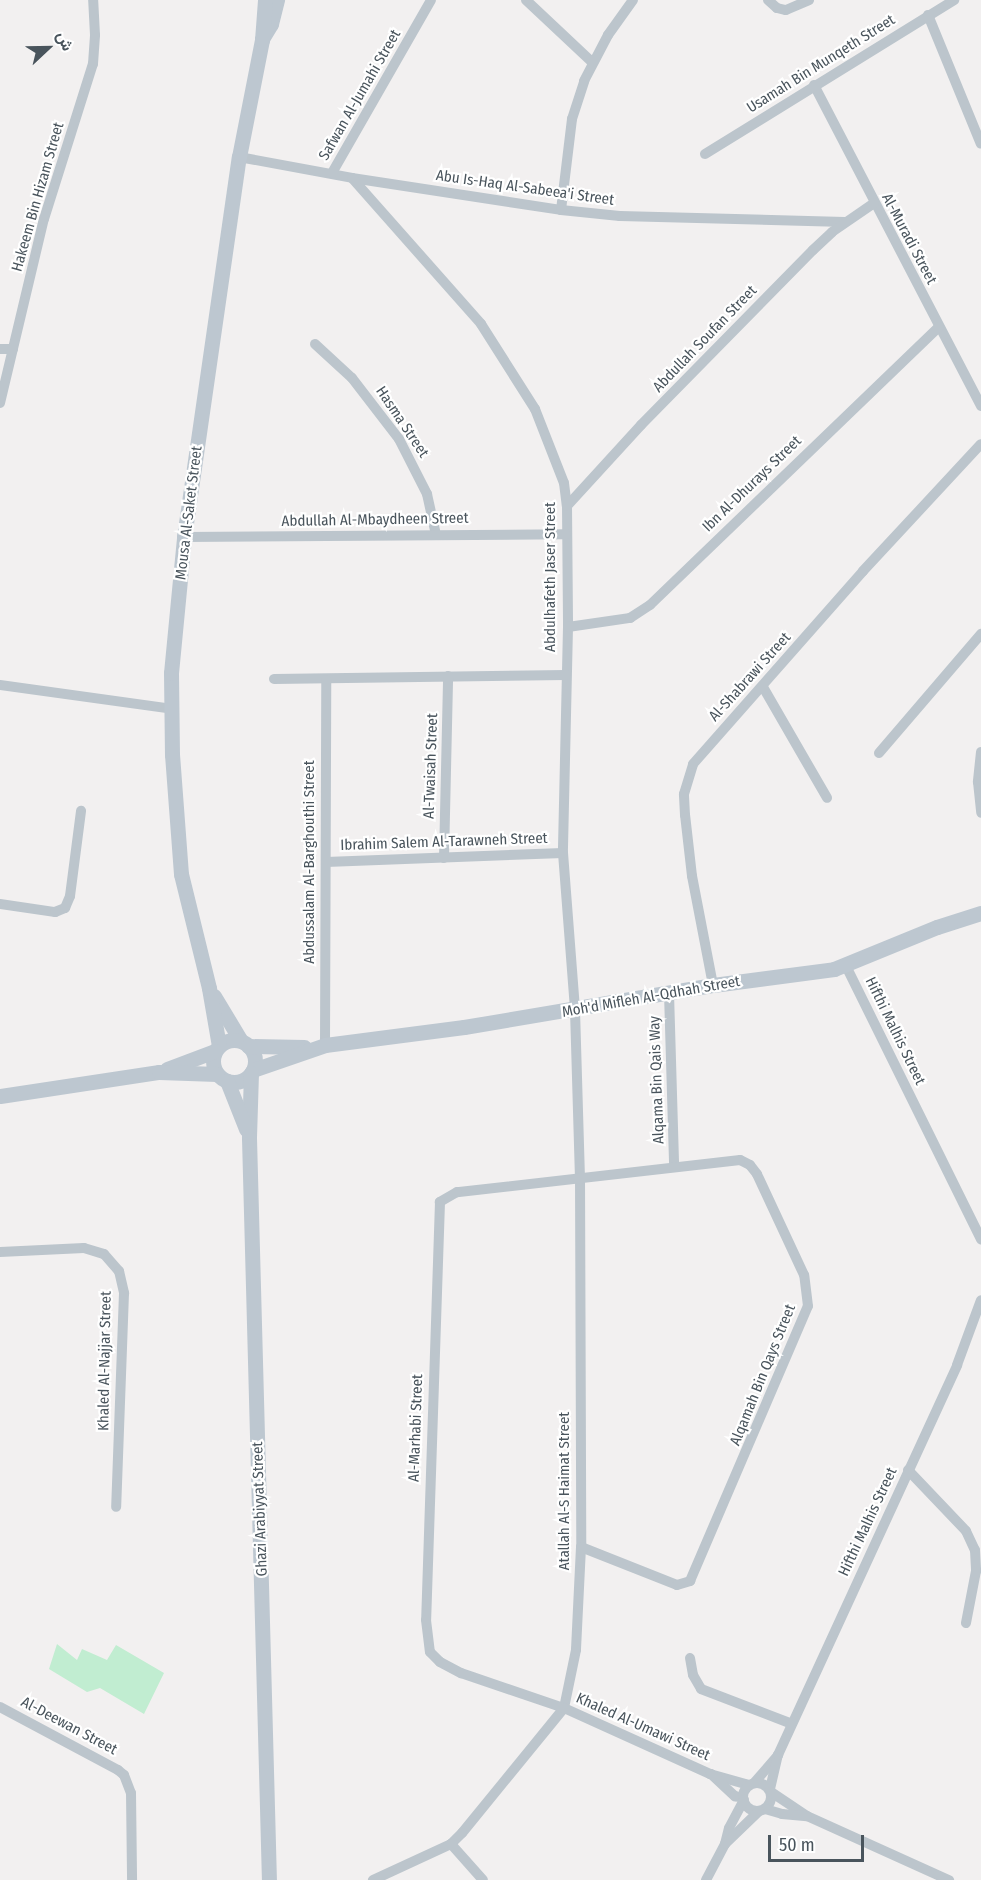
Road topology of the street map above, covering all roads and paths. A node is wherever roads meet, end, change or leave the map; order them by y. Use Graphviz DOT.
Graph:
graph roads {
  1 [pos="93,0"];
  2 [pos="265,0"];
  3 [pos="277,0"];
  4 [pos="432,0"];
  5 [pos="526,0"];
  6 [pos="633,0"];
  7 [pos="768,0"];
  8 [pos="809,0"];
  9 [pos="954,0"];
  10 [pos="928,15"];
  11 [pos="262,40"];
  12 [pos="592,62"];
  13 [pos="814,85"];
  14 [pos="981,144"];
  15 [pos="705,154"];
  16 [pos="239,157"];
  17 [pos="332,173"];
  18 [pos="352,178"];
  19 [pos="873,203"];
  20 [pos="561,210"];
  21 [pos="845,222"];
  22 [pos="939,327"];
  23 [pos="315,344"];
  24 [pos="0,349"];
  25 [pos="13,349"];
  26 [pos="0,403"];
  27 [pos="981,406"];
  28 [pos="981,444"];
  29 [pos="567,506"];
  30 [pos="566,534"];
  31 [pos="436,535"];
  32 [pos="184,537"];
  33 [pos="568,627"];
  34 [pos="981,634"];
  35 [pos="566,675"];
  36 [pos="448,676"];
  37 [pos="274,679"];
  38 [pos="326,680"];
  39 [pos="0,685"];
  40 [pos="763,687"];
  41 [pos="172,709"];
  42 [pos="981,752"];
  43 [pos="879,753"];
  44 [pos="827,798"];
  45 [pos="81,811"];
  46 [pos="981,813"];
  47 [pos="563,853"];
  48 [pos="444,858"];
  49 [pos="326,862"];
  50 [pos="0,904"];
  51 [pos="981,913"];
  52 [pos="846,966"];
  53 [pos="713,985"];
  54 [pos="209,988"];
  55 [pos="669,993"];
  56 [pos="575,1010"];
  57 [pos="244,1043"];
  58 [pos="319,1046"];
  59 [pos="217,1049"];
  60 [pos="252,1071"];
  61 [pos="159,1072"];
  62 [pos="222,1078"];
  63 [pos="0,1096"];
  64 [pos="249,1138"];
  65 [pos="674,1166"];
  66 [pos="580,1177"];
  67 [pos="981,1239"];
  68 [pos="0,1252"];
  69 [pos="981,1300"];
  70 [pos="908,1470"];
  71 [pos="116,1507"];
  72 [pos="581,1547"];
  73 [pos="966,1623"];
  74 [pos="690,1658"];
  75 [pos="0,1707"];
  76 [pos="564,1708"];
  77 [pos="792,1724"];
  78 [pos="778,1755"];
  79 [pos="710,1774"];
  80 [pos="752,1784"];
  81 [pos="770,1791"];
  82 [pos="743,1799"];
  83 [pos="762,1810"];
  84 [pos="807,1816"];
  85 [pos="451,1844"];
  86 [pos="725,1844"];
  87 [pos="132,1880"];
  88 [pos="269,1880"];
  89 [pos="373,1880"];
  90 [pos="483,1880"];
  91 [pos="706,1880"];
  92 [pos="949,1880"];
  1 -- 25 [label="street, Hakeem Bin Hizam Street"];
  2 -- 11 [label="street, Mousa Al-Saket Street"];
  3 -- 11 [label="street, Mousa Al-Saket Street"];
  4 -- 17 [label="street, Safwan Al-Jumahi Street"];
  5 -- 12 [label="street"];
  6 -- 12 [label="street"];
  7 -- 8 [label="street"];
  9 -- 10 [label="street, Usamah Bin Munqeth Street"];
  10 -- 13 [label="street, Usamah Bin Munqeth Street"];
  10 -- 14 [label="street"];
  11 -- 16 [label="street, Mousa Al-Saket Street"];
  12 -- 20 [label="street"];
  13 -- 15 [label="street, Usamah Bin Munqeth Street"];
  13 -- 19 [label="street, Al-Muradi Street"];
  16 -- 17 [label="street, Abu Is-Haq Al-Sabeea'i Street"];
  16 -- 32 [label="street, Mousa Al-Saket Street"];
  17 -- 18 [label="street, Abu Is-Haq Al-Sabeea'i Street"];
  18 -- 20 [label="street, Abu Is-Haq Al-Sabeea'i Street"];
  18 -- 29 [label="street, Abdulhafeth Jaser Street"];
  19 -- 21 [label="street, Abdullah Soufan Street"];
  19 -- 22 [label="street, Al-Muradi Street"];
  20 -- 21 [label="street, Abu Is-Haq Al-Sabeea'i Street"];
  21 -- 29 [label="street, Abdullah Soufan Street"];
  22 -- 27 [label="street, Al-Muradi Street"];
  22 -- 33 [label="street, Ibn Al-Dhurays Street"];
  23 -- 31 [label="street, Hasma Street"];
  24 -- 25 [label="street"];
  25 -- 26 [label="street, Hakeem Bin Hizam Street"];
  28 -- 40 [label="street, Al-Shabrawi Street"];
  29 -- 30 [label="street, Abdulhafeth Jaser Street"];
  30 -- 31 [label="street, Abdullah Al-Mbaydheen Street"];
  30 -- 33 [label="street, Abdulhafeth Jaser Street"];
  31 -- 32 [label="street, Abdullah Al-Mbaydheen Street"];
  32 -- 41 [label="street, Mousa Al-Saket Street"];
  33 -- 35 [label="street, Abdulhafeth Jaser Street"];
  34 -- 43 [label="street"];
  35 -- 36 [label="street"];
  35 -- 47 [label="street, Abdulhafeth Jaser Street"];
  36 -- 38 [label="street"];
  36 -- 48 [label="street, Al-Twaisah Street"];
  37 -- 38 [label="street"];
  38 -- 49 [label="street, Abdussalam Al-Barghouthi Street"];
  39 -- 41 [label="street"];
  40 -- 44 [label="street"];
  40 -- 53 [label="street, Al-Shabrawi Street"];
  41 -- 54 [label="street, Mousa Al-Saket Street"];
  42 -- 46 [label="street"];
  45 -- 50 [label="street"];
  47 -- 48 [label="street, Ibrahim Salem Al-Tarawneh Street"];
  47 -- 56 [label="street, Abdulhafeth Jaser Street"];
  48 -- 49 [label="street, Ibrahim Salem Al-Tarawneh Street"];
  49 -- 58 [label="street, Abdussalam Al-Barghouthi Street"];
  51 -- 52 [label="street, Moh'd Mifleh Al-Qdhah Street"];
  52 -- 53 [label="street, Moh'd Mifleh Al-Qdhah Street"];
  52 -- 67 [label="street, Hifthi Malhis Street"];
  53 -- 55 [label="street, Moh'd Mifleh Al-Qdhah Street"];
  54 -- 57 [label="street, Mousa Al-Saket Street"];
  54 -- 59 [label="street, Mousa Al-Saket Street"];
  55 -- 56 [label="street, Moh'd Mifleh Al-Qdhah Street"];
  55 -- 65 [label="street, Alqama Bin Qais Way"];
  56 -- 58 [label="street, Moh'd Mifleh Al-Qdhah Street"];
  56 -- 66 [label="street, Atallah Al-S Haimat Street"];
  57 -- 58 [label="street, Moh'd Mifleh Al-Qdhah Street"];
  57 -- 59 [label="street"];
  57 -- 60 [label="street"];
  58 -- 60 [label="street, Moh'd Mifleh Al-Qdhah Street"];
  59 -- 61 [label="street"];
  59 -- 62 [label="street"];
  60 -- 62 [label="street"];
  60 -- 64 [label="street, Ghazi Arabiyyat Street"];
  61 -- 62 [label="street"];
  61 -- 63 [label="street"];
  62 -- 64 [label="street, Ghazi Arabiyyat Street"];
  64 -- 88 [label="street, Ghazi Arabiyyat Street"];
  65 -- 66 [label="street, Alqamah Bin Qays Street"];
  65 -- 72 [label="street, Alqamah Bin Qays Street"];
  66 -- 72 [label="street, Atallah Al-S Haimat Street"];
  66 -- 76 [label="street, Al-Marhabi Street"];
  68 -- 71 [label="street, Khaled Al-Najjar Street"];
  69 -- 70 [label="street, Hifthi Malhis Street"];
  70 -- 73 [label="street"];
  70 -- 77 [label="street, Hifthi Malhis Street"];
  72 -- 76 [label="street, Atallah Al-S Haimat Street"];
  74 -- 77 [label="street"];
  75 -- 87 [label="street, Al-Deewan Street"];
  76 -- 79 [label="street, Khaled Al-Umawi Street"];
  76 -- 85 [label="street, Atallah Al-S Haimat Street"];
  77 -- 78 [label="street, Hifthi Malhis Street"];
  78 -- 80 [label="street, Hifthi Malhis Street"];
  78 -- 81 [label="street, Hifthi Malhis Street"];
  79 -- 80 [label="street, Khaled Al-Umawi Street"];
  79 -- 82 [label="street, Khaled Al-Umawi Street"];
  80 -- 81 [label="street"];
  80 -- 82 [label="street"];
  81 -- 83 [label="street"];
  81 -- 84 [label="street"];
  82 -- 83 [label="street"];
  82 -- 86 [label="street"];
  83 -- 84 [label="street"];
  83 -- 86 [label="street"];
  84 -- 92 [label="street"];
  85 -- 89 [label="street, Atallah Al-S Haimat Street"];
  85 -- 90 [label="street"];
  86 -- 91 [label="street"];
}
